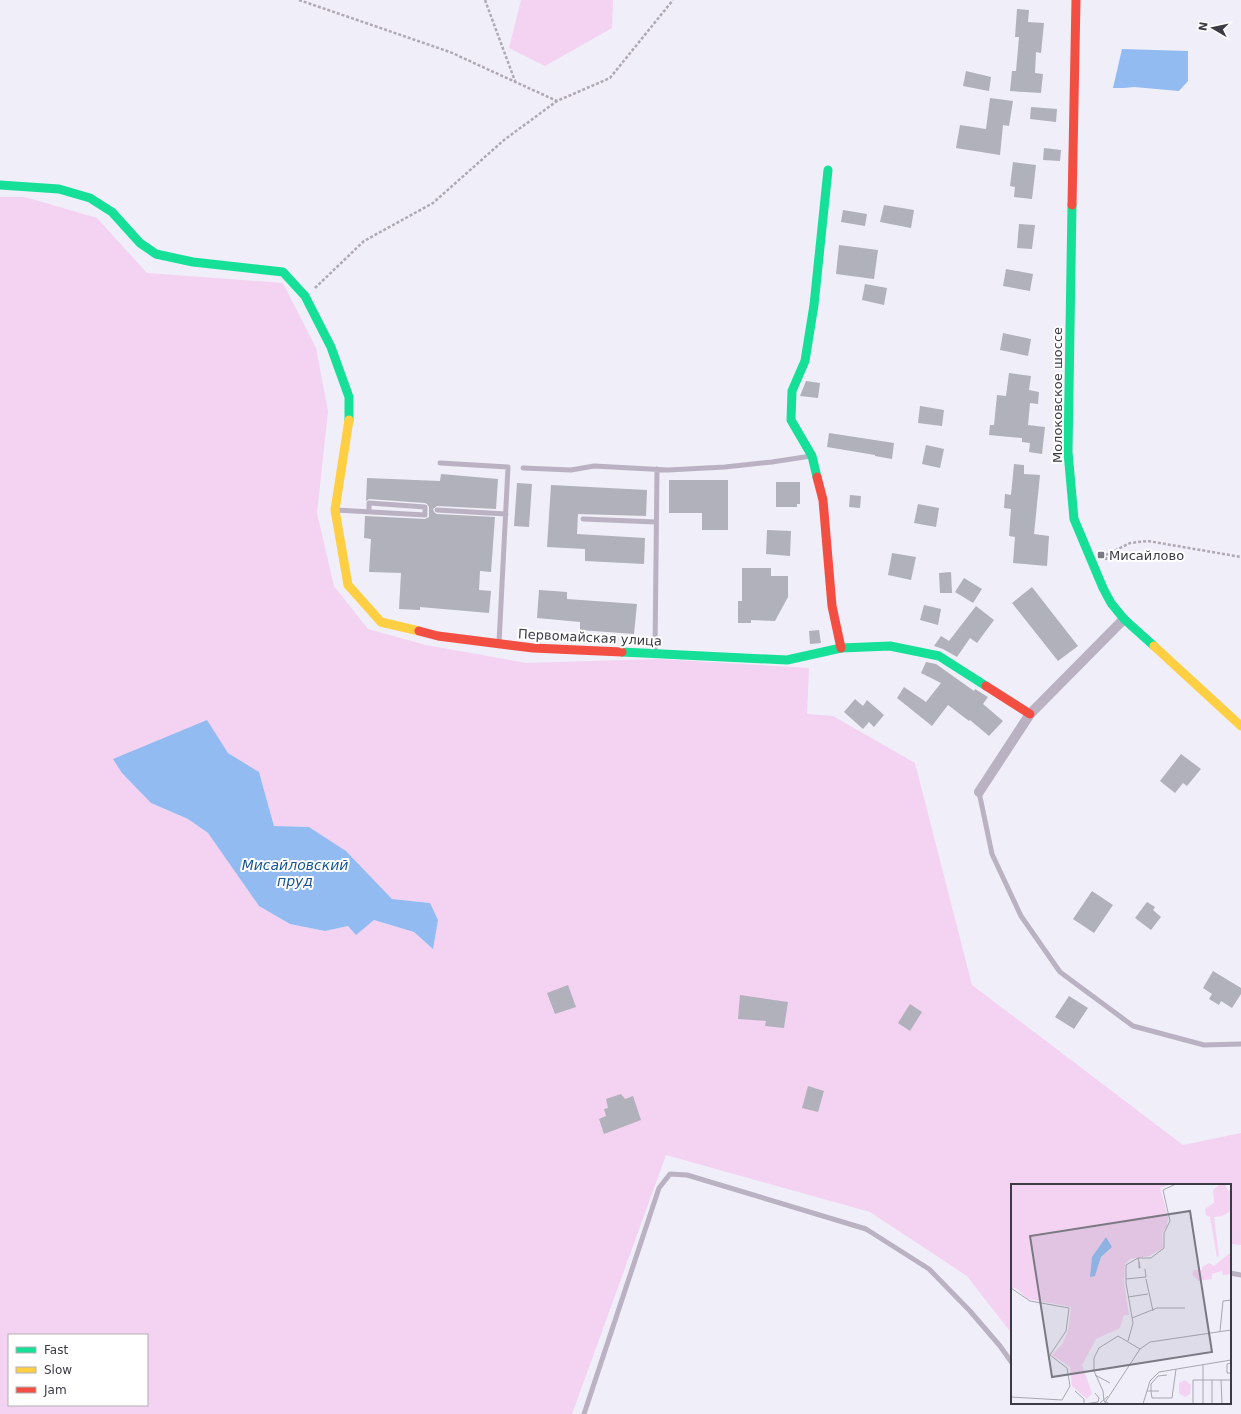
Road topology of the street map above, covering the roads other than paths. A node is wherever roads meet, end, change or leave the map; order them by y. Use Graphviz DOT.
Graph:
graph roads {
  1 [pos="1076,0"];
  2 [pos="828,170"];
  3 [pos="0,185"];
  4 [pos="812,456"];
  5 [pos="440,463"];
  6 [pos="523,468"];
  7 [pos="657,469"];
  8 [pos="335,510"];
  9 [pos="437,510"];
  10 [pos="369,512"];
  11 [pos="506,514"];
  12 [pos="583,519"];
  13 [pos="656,522"];
  14 [pos="1124,619"];
  15 [pos="499,644"];
  16 [pos="841,648"];
  17 [pos="655,653"];
  18 [pos="1030,714"];
  19 [pos="1241,726"];
  20 [pos="979,792"];
  21 [pos="1241,1044"];
  22 [pos="1231,1273"];
  23 [pos="1241,1275"];
  24 [pos="1011,1362"];
  25 [pos="584,1414"];
  1 -- 14 [label="street, Молоковское шоссе"];
  2 -- 4 [label="street"];
  3 -- 8 [label="street, Первомайская улица"];
  4 -- 7 [label="lane"];
  4 -- 16 [label="street"];
  5 -- 11 [label="lane"];
  6 -- 7 [label="lane"];
  7 -- 13 [label="lane"];
  8 -- 10 [label="lane"];
  8 -- 15 [label="street, Первомайская улица"];
  9 -- 11 [label="lane"];
  10 -- 10 [label="lane"];
  11 -- 15 [label="lane"];
  12 -- 13 [label="lane"];
  13 -- 17 [label="lane"];
  14 -- 18 [label="street"];
  14 -- 19 [label="street, Молоковское шоссе"];
  15 -- 17 [label="street, Первомайская улица"];
  16 -- 17 [label="street, Первомайская улица"];
  16 -- 18 [label="street, Первомайская улица"];
  18 -- 20 [label="street"];
  20 -- 21 [label="lane"];
  22 -- 23 [label="lane"];
  24 -- 25 [label="lane"];
}
